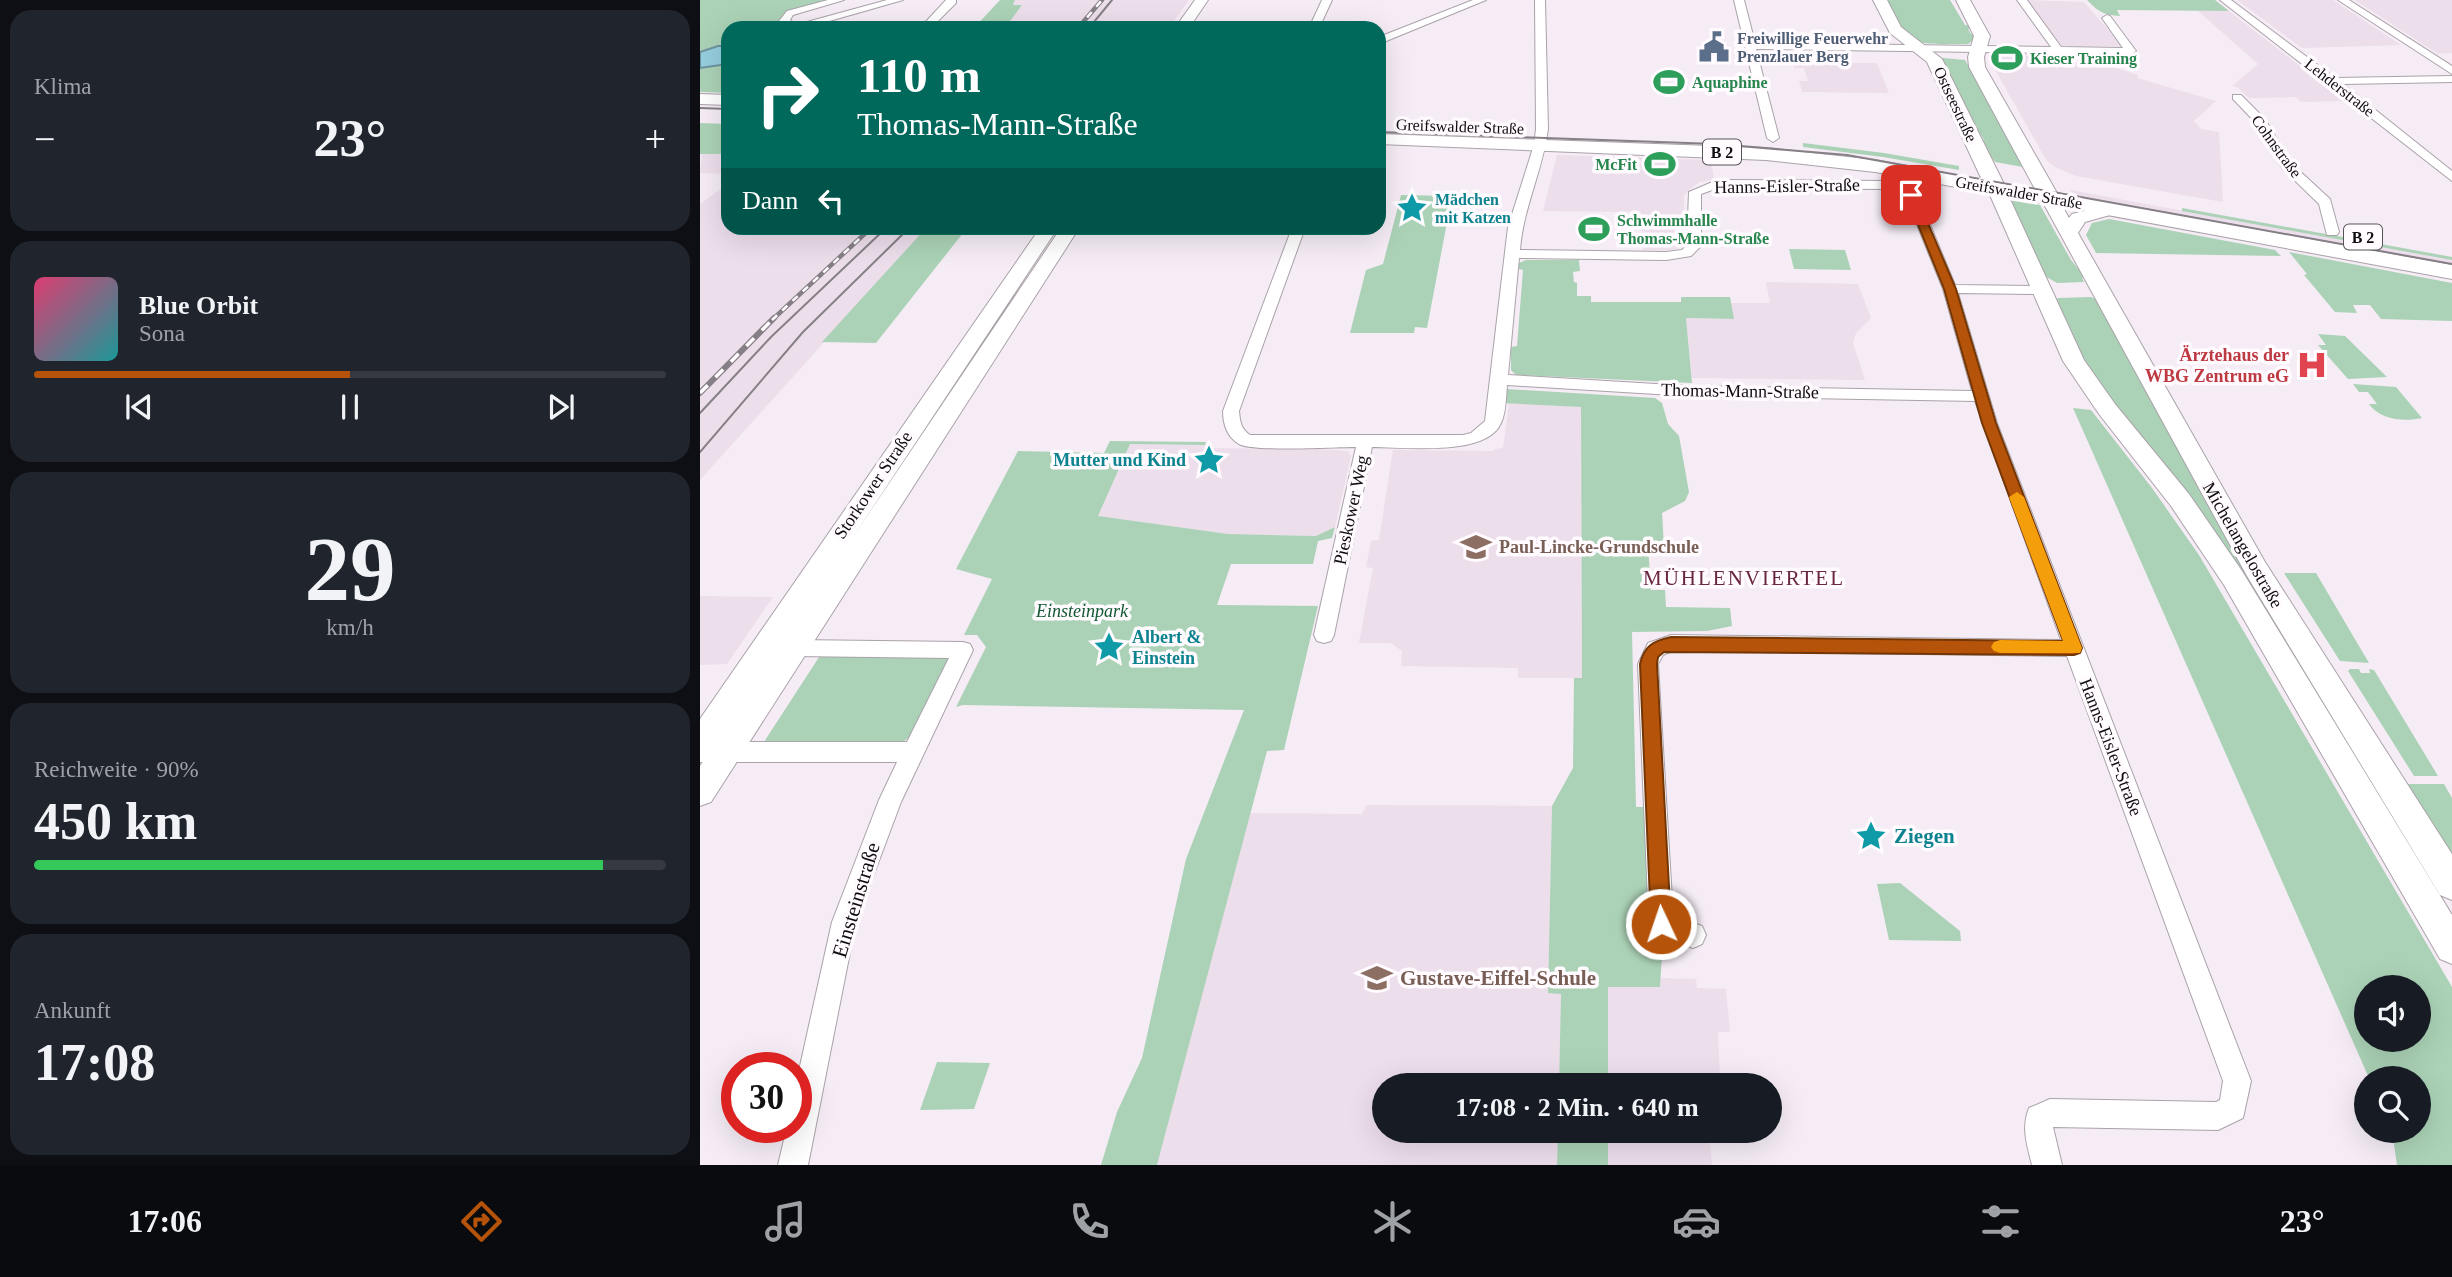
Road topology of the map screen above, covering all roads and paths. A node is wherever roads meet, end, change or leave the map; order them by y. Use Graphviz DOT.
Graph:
graph roads {
  1 [pos="839,0"];
  2 [pos="898,0"];
  3 [pos="951,0"];
  4 [pos="1202,0"];
  5 [pos="1327,0"];
  6 [pos="1480,0"];
  7 [pos="1541,0"];
  8 [pos="1739,0"];
  9 [pos="1880,0"];
  10 [pos="1963,0"];
  11 [pos="2022,0"];
  12 [pos="2225,0"];
  13 [pos="2343,0"];
  14 [pos="2107,18"];
  15 [pos="784,21"];
  16 [pos="820,21"];
  17 [pos="932,21"];
  18 [pos="1187,21"];
  19 [pos="1317,21"];
  20 [pos="1895,30"];
  21 [pos="1386,38"];
  22 [pos="1751,47"];
  23 [pos="1897,48"];
  24 [pos="1923,49"];
  25 [pos="1959,49"];
  26 [pos="2058,50"];
  27 [pos="1978,58"];
  28 [pos="2452,71"];
  29 [pos="2452,79"];
  30 [pos="2333,81"];
  31 [pos="2237,97"];
  32 [pos="700,99"];
  33 [pos="721,100"];
  34 [pos="700,114"];
  35 [pos="721,115"];
  36 [pos="1386,124"];
  37 [pos="1541,137"];
  38 [pos="1773,138"];
  39 [pos="1386,139"];
  40 [pos="2452,177"];
  41 [pos="1991,178"];
  42 [pos="2038,179"];
  43 [pos="2049,197"];
  44 [pos="2111,209"];
  45 [pos="2332,232"];
  46 [pos="2069,234"];
  47 [pos="1044,235"];
  48 [pos="1065,235"];
  49 [pos="1296,235"];
  50 [pos="1511,254"];
  51 [pos="2452,254"];
  52 [pos="2452,272"];
  53 [pos="1950,289"];
  54 [pos="2039,290"];
  55 [pos="1500,380"];
  56 [pos="1979,396"];
  57 [pos="1366,442"];
  58 [pos="1324,635"];
  59 [pos="794,648"];
  60 [pos="2074,648"];
  61 [pos="709,749"];
  62 [pos="912,752"];
  63 [pos="700,792"];
  64 [pos="2452,884"];
  65 [pos="1693,935"];
  66 [pos="2452,947"];
  67 [pos="793,1165"];
  68 [pos="2047,1165"];
  1 -- 15 [label="street"];
  2 -- 16 [label="street"];
  3 -- 17 [label="street"];
  4 -- 18 [label="main road"];
  5 -- 19 [label="street"];
  6 -- 21 [label="street"];
  7 -- 37 [label="street"];
  8 -- 22 [label="street"];
  9 -- 20 [label="main road, Ostseestraße"];
  10 -- 27 [label="main road, Ostseestraße"];
  11 -- 26 [label="street"];
  12 -- 30 [label="street, Lehderstraße"];
  13 -- 28 [label="street"];
  14 -- 26 [label="street"];
  20 -- 23 [label="main road"];
  20 -- 24 [label="main road, Ostseestraße"];
  22 -- 23 [label="street"];
  22 -- 38 [label="street"];
  23 -- 24 [label="street"];
  24 -- 25 [label="street"];
  24 -- 41 [label="main road, Ostseestraße"];
  25 -- 27 [label="main road"];
  26 -- 27 [label="street"];
  27 -- 42 [label="main road, Ostseestraße"];
  29 -- 30 [label="street"];
  30 -- 40 [label="street, Lehderstraße"];
  31 -- 45 [label="street, Cohnstraße"];
  32 -- 33 [label="main road"];
  34 -- 35 [label="main road"];
  36 -- 37 [label="main road, Greifswalder Straße / B 2"];
  37 -- 38 [label="main road, Greifswalder Straße / B 2"];
  37 -- 39 [label="main road, Greifswalder Straße / B 2"];
  37 -- 41 [label="main road, Greifswalder Straße / B 2"];
  37 -- 50 [label="street"];
  38 -- 41 [label="main road, Greifswalder Straße / B 2"];
  41 -- 42 [label="main road, Greifswalder Straße / B 2"];
  41 -- 43 [label="main road, Greifswalder Straße / B 2"];
  41 -- 54 [label="main road, Michelangelostraße"];
  42 -- 43 [label="main road, Ostseestraße"];
  42 -- 45 [label="main road, Greifswalder Straße / B 2"];
  43 -- 44 [label="main road, Greifswalder Straße / B 2"];
  43 -- 46 [label="main road, Michelangelostraße"];
  44 -- 46 [label="main road"];
  44 -- 52 [label="main road, Greifswalder Straße / B 2"];
  45 -- 51 [label="main road, Greifswalder Straße / B 2"];
  46 -- 64 [label="main road, Michelangelostraße"];
  47 -- 61 [label="main road, Storkower Straße"];
  48 -- 59 [label="main road, Storkower Straße"];
  49 -- 57 [label="street, Pieskower Weg"];
  50 -- 53 [label="street, Hanns-Eisler-Straße"];
  50 -- 55 [label="street"];
  53 -- 54 [label="street"];
  53 -- 56 [label="street, Hanns-Eisler-Straße"];
  54 -- 66 [label="main road, Michelangelostraße"];
  55 -- 56 [label="street, Thomas-Mann-Straße"];
  55 -- 57 [label="street"];
  56 -- 60 [label="street, Hanns-Eisler-Straße"];
  57 -- 58 [label="street, Pieskower Weg"];
  59 -- 61 [label="main road, Storkower Straße"];
  59 -- 62 [label="street, Einsteinstraße"];
  60 -- 65 [label="street"];
  60 -- 68 [label="street, Hanns-Eisler-Straße"];
  61 -- 62 [label="street"];
  61 -- 63 [label="main road, Storkower Straße"];
  62 -- 67 [label="street, Einsteinstraße"];
}
